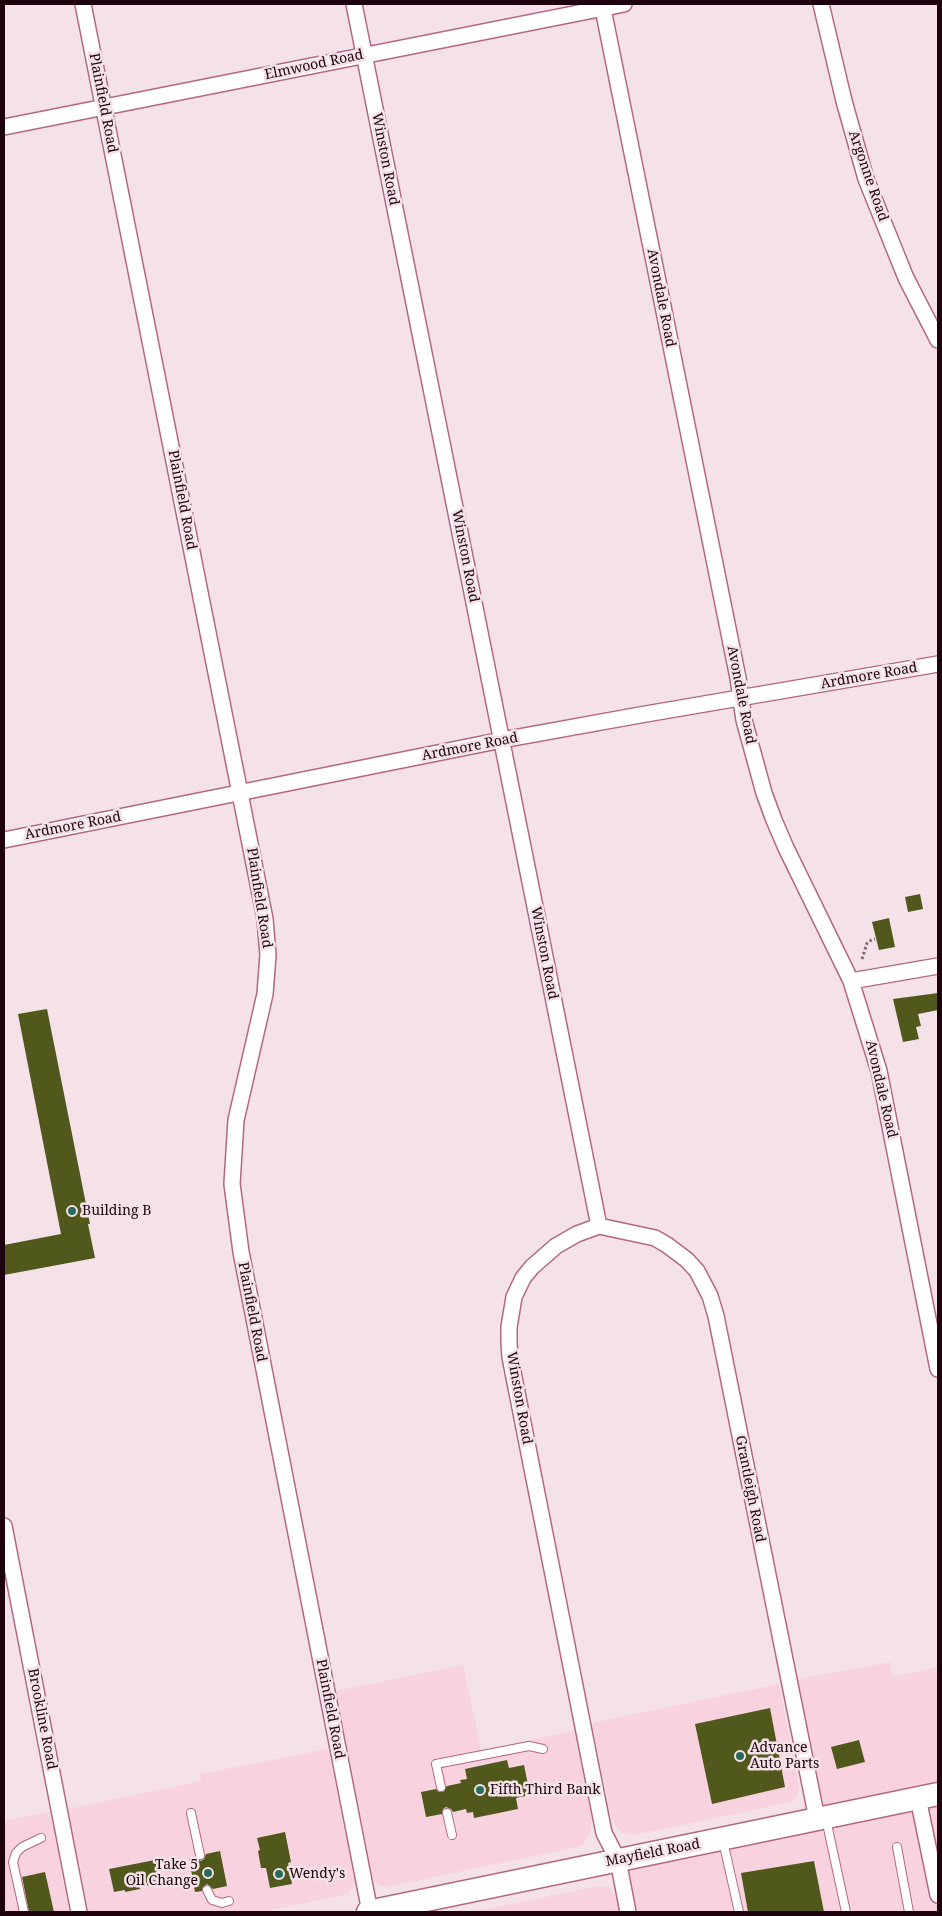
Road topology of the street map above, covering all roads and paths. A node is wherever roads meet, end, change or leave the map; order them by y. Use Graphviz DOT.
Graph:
graph roads {
  1 [pos="83,4"];
  2 [pos="354,4"];
  3 [pos="624,4"];
  4 [pos="821,4"];
  5 [pos="603,6"];
  6 [pos="364,55"];
  7 [pos="104,108"];
  8 [pos="4,127"];
  9 [pos="938,340"];
  10 [pos="938,664"];
  11 [pos="741,698"];
  12 [pos="502,740"];
  13 [pos="240,792"];
  14 [pos="4,840"];
  15 [pos="876,939"];
  16 [pos="862,959"];
  17 [pos="938,966"];
  18 [pos="851,981"];
  19 [pos="599,1226"];
  20 [pos="938,1369"];
  21 [pos="4,1526"];
  22 [pos="543,1749"];
  23 [pos="441,1787"];
  24 [pos="928,1796"];
  25 [pos="191,1813"];
  26 [pos="447,1813"];
  27 [pos="821,1818"];
  28 [pos="452,1835"];
  29 [pos="41,1838"];
  30 [pos="723,1839"];
  31 [pos="897,1847"];
  32 [pos="200,1855"];
  33 [pos="618,1860"];
  34 [pos="208,1890"];
  35 [pos="938,1895"];
  36 [pos="229,1901"];
  37 [pos="400,1909"];
  38 [pos="24,1912"];
  39 [pos="79,1912"];
  40 [pos="369,1912"];
  41 [pos="628,1912"];
  42 [pos="739,1912"];
  43 [pos="846,1912"];
  44 [pos="909,1912"];
  1 -- 7 [label="street, Plainfield Road"];
  2 -- 6 [label="street, Winston Road"];
  3 -- 5 [label="street, Elmwood Road"];
  4 -- 9 [label="street, Argonne Road"];
  5 -- 6 [label="street, Elmwood Road"];
  5 -- 11 [label="street, Avondale Road"];
  6 -- 7 [label="street, Elmwood Road"];
  6 -- 12 [label="street, Winston Road"];
  7 -- 8 [label="street, Elmwood Road"];
  7 -- 13 [label="street, Plainfield Road"];
  10 -- 11 [label="street, Ardmore Road"];
  11 -- 12 [label="street, Ardmore Road"];
  11 -- 18 [label="street, Avondale Road"];
  12 -- 13 [label="street, Ardmore Road"];
  12 -- 19 [label="street, Winston Road"];
  13 -- 14 [label="street, Ardmore Road"];
  13 -- 40 [label="street, Plainfield Road"];
  15 -- 16 [label="path"];
  17 -- 18 [label="street"];
  18 -- 20 [label="street, Avondale Road"];
  19 -- 27 [label="street, Grantleigh Road"];
  19 -- 33 [label="street, Winston Road"];
  21 -- 39 [label="street, Brookline Road"];
  22 -- 23 [label="lane"];
  24 -- 27 [label="main road, Mayfield Road"];
  24 -- 35 [label="street"];
  25 -- 32 [label="lane"];
  26 -- 28 [label="lane"];
  27 -- 30 [label="main road, Mayfield Road"];
  27 -- 43 [label="lane"];
  29 -- 38 [label="lane"];
  30 -- 33 [label="main road, Mayfield Road"];
  30 -- 42 [label="lane"];
  31 -- 44 [label="lane"];
  33 -- 37 [label="main road, Mayfield Road"];
  33 -- 41 [label="street, Winston Road"];
  34 -- 36 [label="lane"];
  37 -- 40 [label="main road, Mayfield Road"];
}
